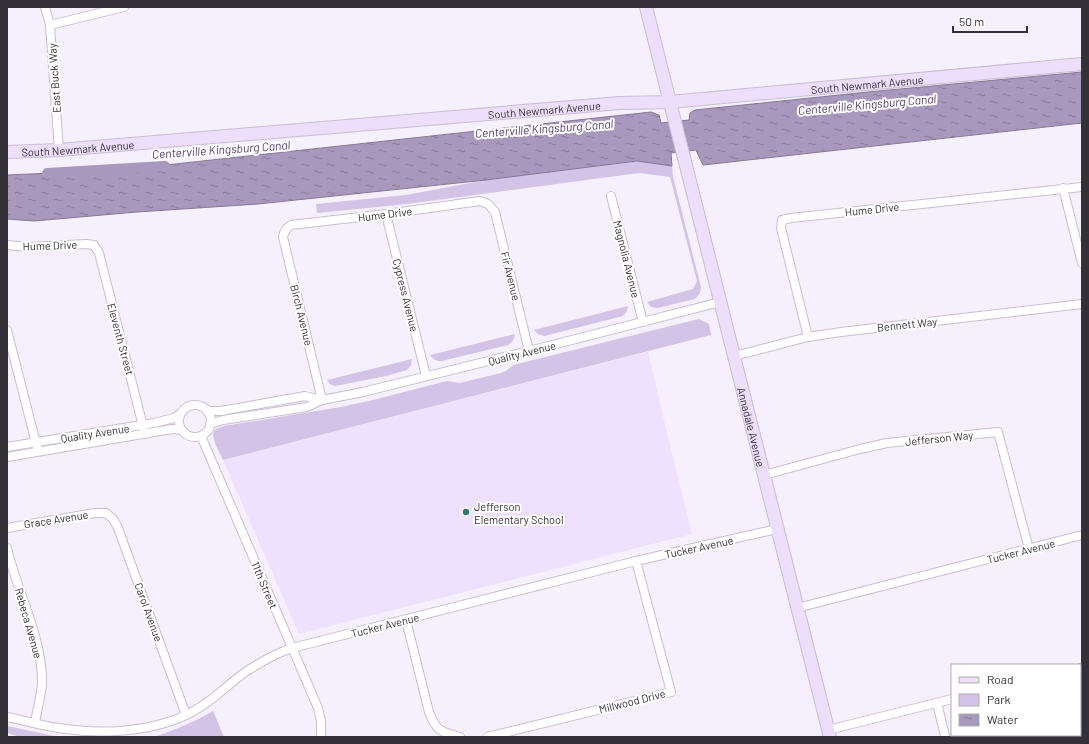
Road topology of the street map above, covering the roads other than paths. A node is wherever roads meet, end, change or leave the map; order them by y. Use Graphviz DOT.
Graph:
graph roads {
  1 [pos="45,7"];
  2 [pos="124,7"];
  3 [pos="646,7"];
  4 [pos="50,25"];
  5 [pos="1082,64"];
  6 [pos="670,102"];
  7 [pos="59,150"];
  8 [pos="7,152"];
  9 [pos="1082,187"];
  10 [pos="1063,188"];
  11 [pos="611,196"];
  12 [pos="488,204"];
  13 [pos="386,214"];
  14 [pos="284,231"];
  15 [pos="94,245"];
  16 [pos="7,246"];
  17 [pos="1082,264"];
  18 [pos="720,302"];
  19 [pos="1082,304"];
  20 [pos="643,322"];
  21 [pos="7,330"];
  22 [pos="808,337"];
  23 [pos="529,351"];
  24 [pos="734,356"];
  25 [pos="426,376"];
  26 [pos="322,400"];
  27 [pos="207,411"];
  28 [pos="180,414"];
  29 [pos="210,424"];
  30 [pos="143,425"];
  31 [pos="182,430"];
  32 [pos="145,434"];
  33 [pos="201,436"];
  34 [pos="35,442"];
  35 [pos="7,447"];
  36 [pos="38,452"];
  37 [pos="7,457"];
  38 [pos="764,475"];
  39 [pos="106,513"];
  40 [pos="7,528"];
  41 [pos="777,529"];
  42 [pos="1082,535"];
  43 [pos="7,548"];
  44 [pos="1029,549"];
  45 [pos="636,561"];
  46 [pos="797,608"];
  47 [pos="406,620"];
  48 [pos="292,648"];
  49 [pos="951,699"];
  50 [pos="937,702"];
  51 [pos="186,715"];
  52 [pos="7,717"];
  53 [pos="35,723"];
  54 [pos="829,734"];
  55 [pos="945,736"];
  56 [pos="321,737"];
  57 [pos="460,737"];
  58 [pos="487,737"];
  1 -- 4 [label="street, East Buck Way"];
  2 -- 4 [label="street"];
  3 -- 6 [label="street, Annadale Avenue"];
  4 -- 7 [label="street, East Buck Way"];
  5 -- 6 [label="street, South Newmark Avenue"];
  6 -- 7 [label="street, South Newmark Avenue"];
  6 -- 18 [label="street, Annadale Avenue"];
  7 -- 8 [label="street, South Newmark Avenue"];
  9 -- 10 [label="street, Hume Drive"];
  10 -- 17 [label="street"];
  10 -- 22 [label="street, Hume Drive"];
  11 -- 20 [label="street, Magnolia Avenue"];
  12 -- 13 [label="street, Hume Drive"];
  12 -- 23 [label="street, Fir Avenue"];
  13 -- 14 [label="street, Hume Drive"];
  13 -- 25 [label="street, Cypress Avenue"];
  14 -- 26 [label="street, Birch Avenue"];
  15 -- 16 [label="street, Hume Drive"];
  15 -- 30 [label="street, Eleventh Street"];
  18 -- 20 [label="street, Quality Avenue"];
  18 -- 24 [label="street, Annadale Avenue"];
  19 -- 22 [label="street, Bennett Way"];
  20 -- 23 [label="street, Quality Avenue"];
  21 -- 34 [label="street"];
  22 -- 24 [label="street, Bennett Way"];
  23 -- 25 [label="street, Quality Avenue"];
  24 -- 38 [label="street, Annadale Avenue"];
  25 -- 26 [label="street, Quality Avenue"];
  26 -- 27 [label="street, Quality Avenue"];
  26 -- 29 [label="street, Quality Avenue"];
  27 -- 28 [label="street"];
  27 -- 29 [label="street"];
  28 -- 30 [label="street, Quality Avenue"];
  28 -- 31 [label="street"];
  29 -- 33 [label="street"];
  30 -- 32 [label="street, Eleventh Street"];
  30 -- 34 [label="street, Quality Avenue"];
  31 -- 32 [label="street, Quality Avenue"];
  31 -- 33 [label="street"];
  32 -- 36 [label="street, Quality Avenue"];
  33 -- 48 [label="street, 11th Street"];
  34 -- 35 [label="street, Quality Avenue"];
  34 -- 36 [label="street"];
  36 -- 37 [label="street, Quality Avenue"];
  38 -- 41 [label="street, Annadale Avenue"];
  38 -- 44 [label="street, Jefferson Way"];
  39 -- 40 [label="street, Grace Avenue"];
  39 -- 51 [label="street, Carol Avenue"];
  41 -- 45 [label="street, Tucker Avenue"];
  41 -- 46 [label="street, Annadale Avenue"];
  42 -- 44 [label="street, Tucker Avenue"];
  43 -- 53 [label="street, Rebeca Avenue"];
  44 -- 46 [label="street, Tucker Avenue"];
  45 -- 47 [label="street, Tucker Avenue"];
  45 -- 58 [label="street, Millwood Drive"];
  46 -- 54 [label="street, Annadale Avenue"];
  47 -- 48 [label="street, Tucker Avenue"];
  47 -- 57 [label="street"];
  48 -- 51 [label="street, Tucker Avenue"];
  48 -- 56 [label="street, 11th Street"];
  49 -- 50 [label="street"];
  50 -- 54 [label="street"];
  50 -- 55 [label="street"];
  51 -- 53 [label="street, Tucker Avenue"];
  52 -- 53 [label="street, Tucker Avenue"];
}
